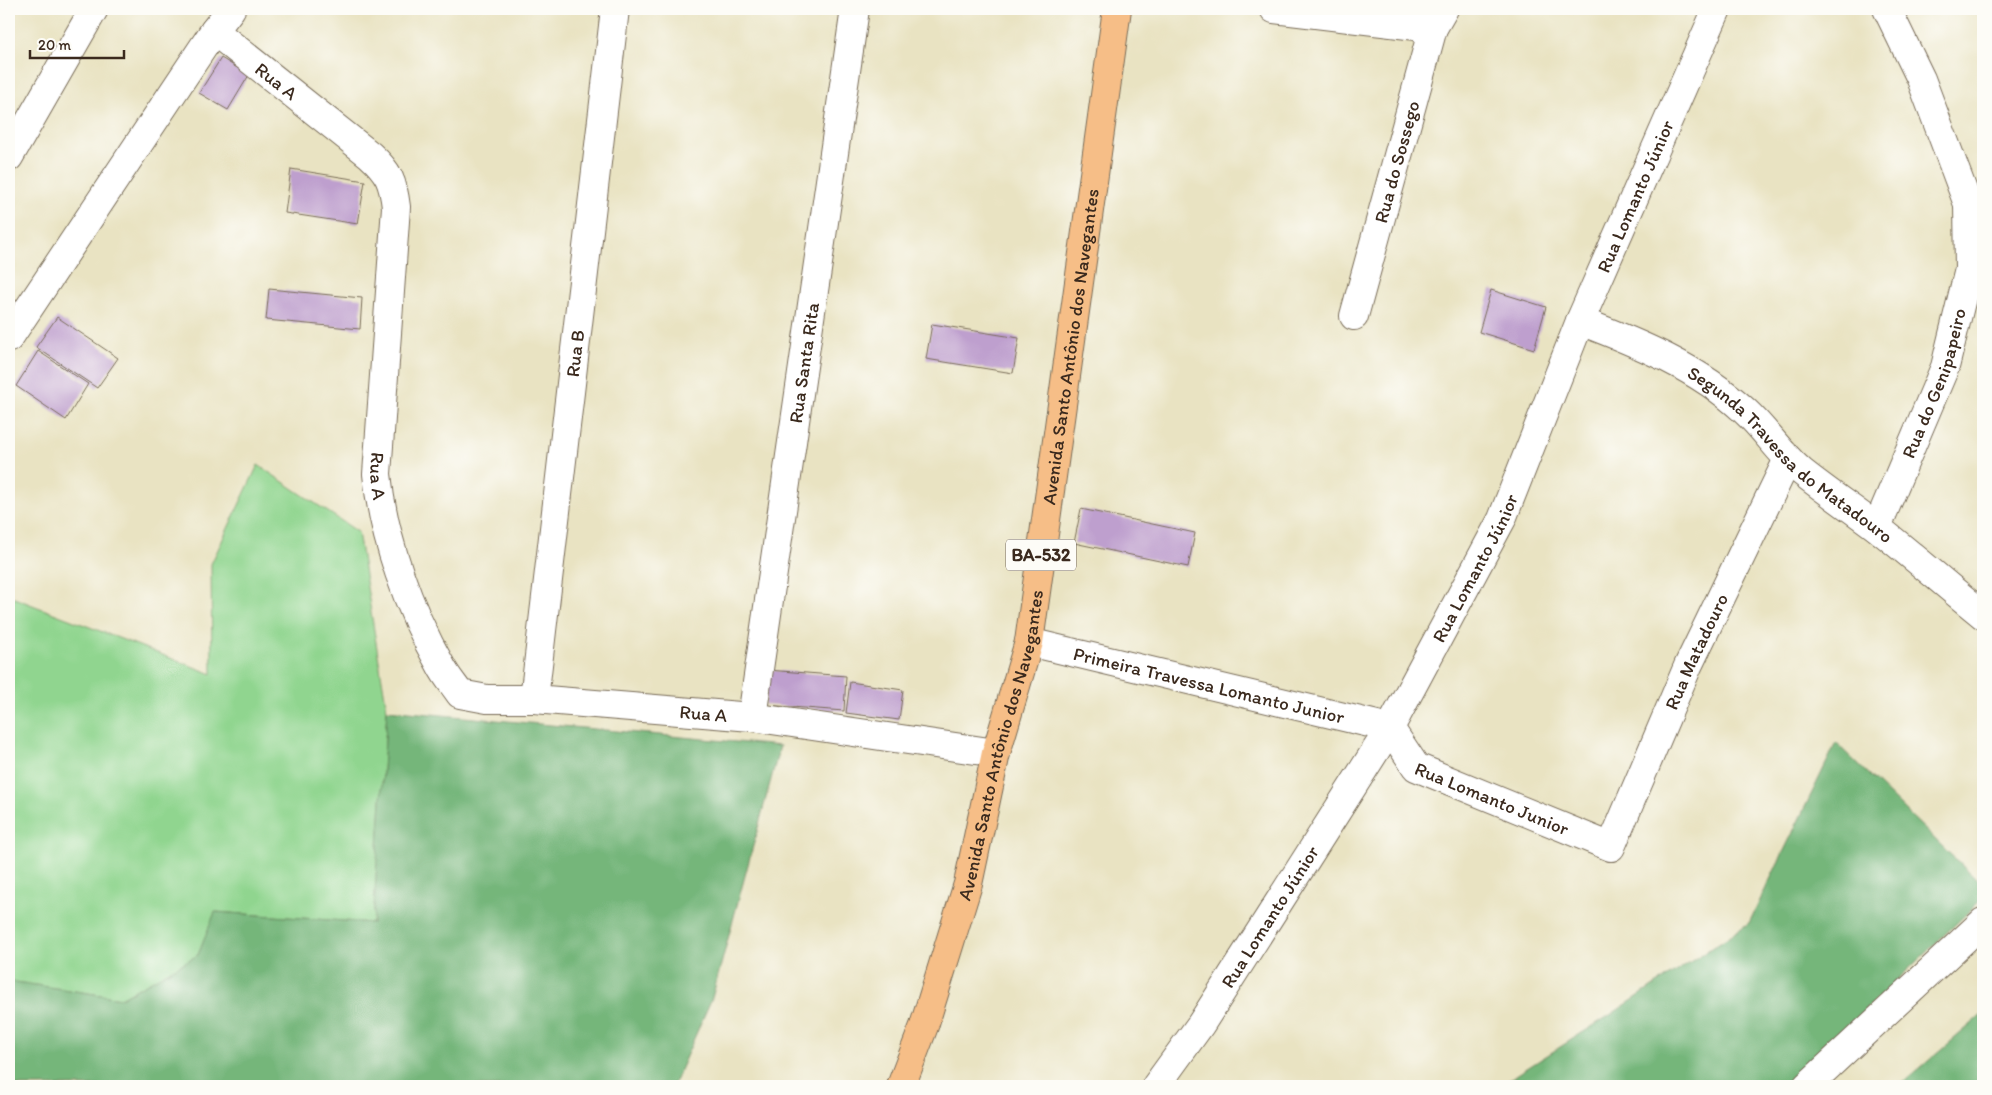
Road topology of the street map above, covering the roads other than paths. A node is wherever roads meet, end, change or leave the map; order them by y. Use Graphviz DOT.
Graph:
graph roads {
  1 [pos="94,9"];
  2 [pos="231,9"];
  3 [pos="615,9"];
  4 [pos="855,9"];
  5 [pos="1117,9"];
  6 [pos="1274,9"];
  7 [pos="1717,9"];
  8 [pos="1887,9"];
  9 [pos="1438,18"];
  10 [pos="214,31"];
  11 [pos="9,157"];
  12 [pos="1354,316"];
  13 [pos="1580,321"];
  14 [pos="9,338"];
  15 [pos="1788,459"];
  16 [pos="1877,527"];
  17 [pos="1983,615"];
  18 [pos="1029,642"];
  19 [pos="534,699"];
  20 [pos="752,717"];
  21 [pos="1390,728"];
  22 [pos="996,753"];
  23 [pos="1611,847"];
  24 [pos="1983,922"];
  25 [pos="901,1086"];
  26 [pos="1156,1086"];
  27 [pos="1807,1086"];
  1 -- 11 [label="street"];
  2 -- 10 [label="street"];
  3 -- 19 [label="street, Rua B"];
  4 -- 20 [label="street, Rua Santa Rita"];
  5 -- 18 [label="main road, Avenida Santo Antônio dos Navegantes / BA-532"];
  6 -- 9 [label="street"];
  7 -- 13 [label="street, Rua Lomanto Júnior"];
  8 -- 16 [label="street, Rua do Genipapeiro"];
  9 -- 12 [label="street, Rua do Sossego"];
  10 -- 14 [label="street"];
  10 -- 19 [label="street, Rua A"];
  13 -- 15 [label="street, Segunda Travessa do Matadouro"];
  13 -- 21 [label="street, Rua Lomanto Júnior"];
  15 -- 16 [label="street, Segunda Travessa do Matadouro"];
  15 -- 23 [label="street, Rua Matadouro"];
  16 -- 17 [label="street, Segunda Travessa do Matadouro"];
  18 -- 21 [label="street, Primeira Travessa Lomanto Junior"];
  18 -- 22 [label="main road, Avenida Santo Antônio dos Navegantes / BA-532"];
  19 -- 20 [label="street, Rua A"];
  20 -- 22 [label="street, Rua A"];
  21 -- 23 [label="street, Rua Lomanto Junior"];
  21 -- 26 [label="street, Rua Lomanto Júnior"];
  22 -- 25 [label="main road, Avenida Santo Antônio dos Navegantes / BA-532"];
  24 -- 27 [label="street"];
}
